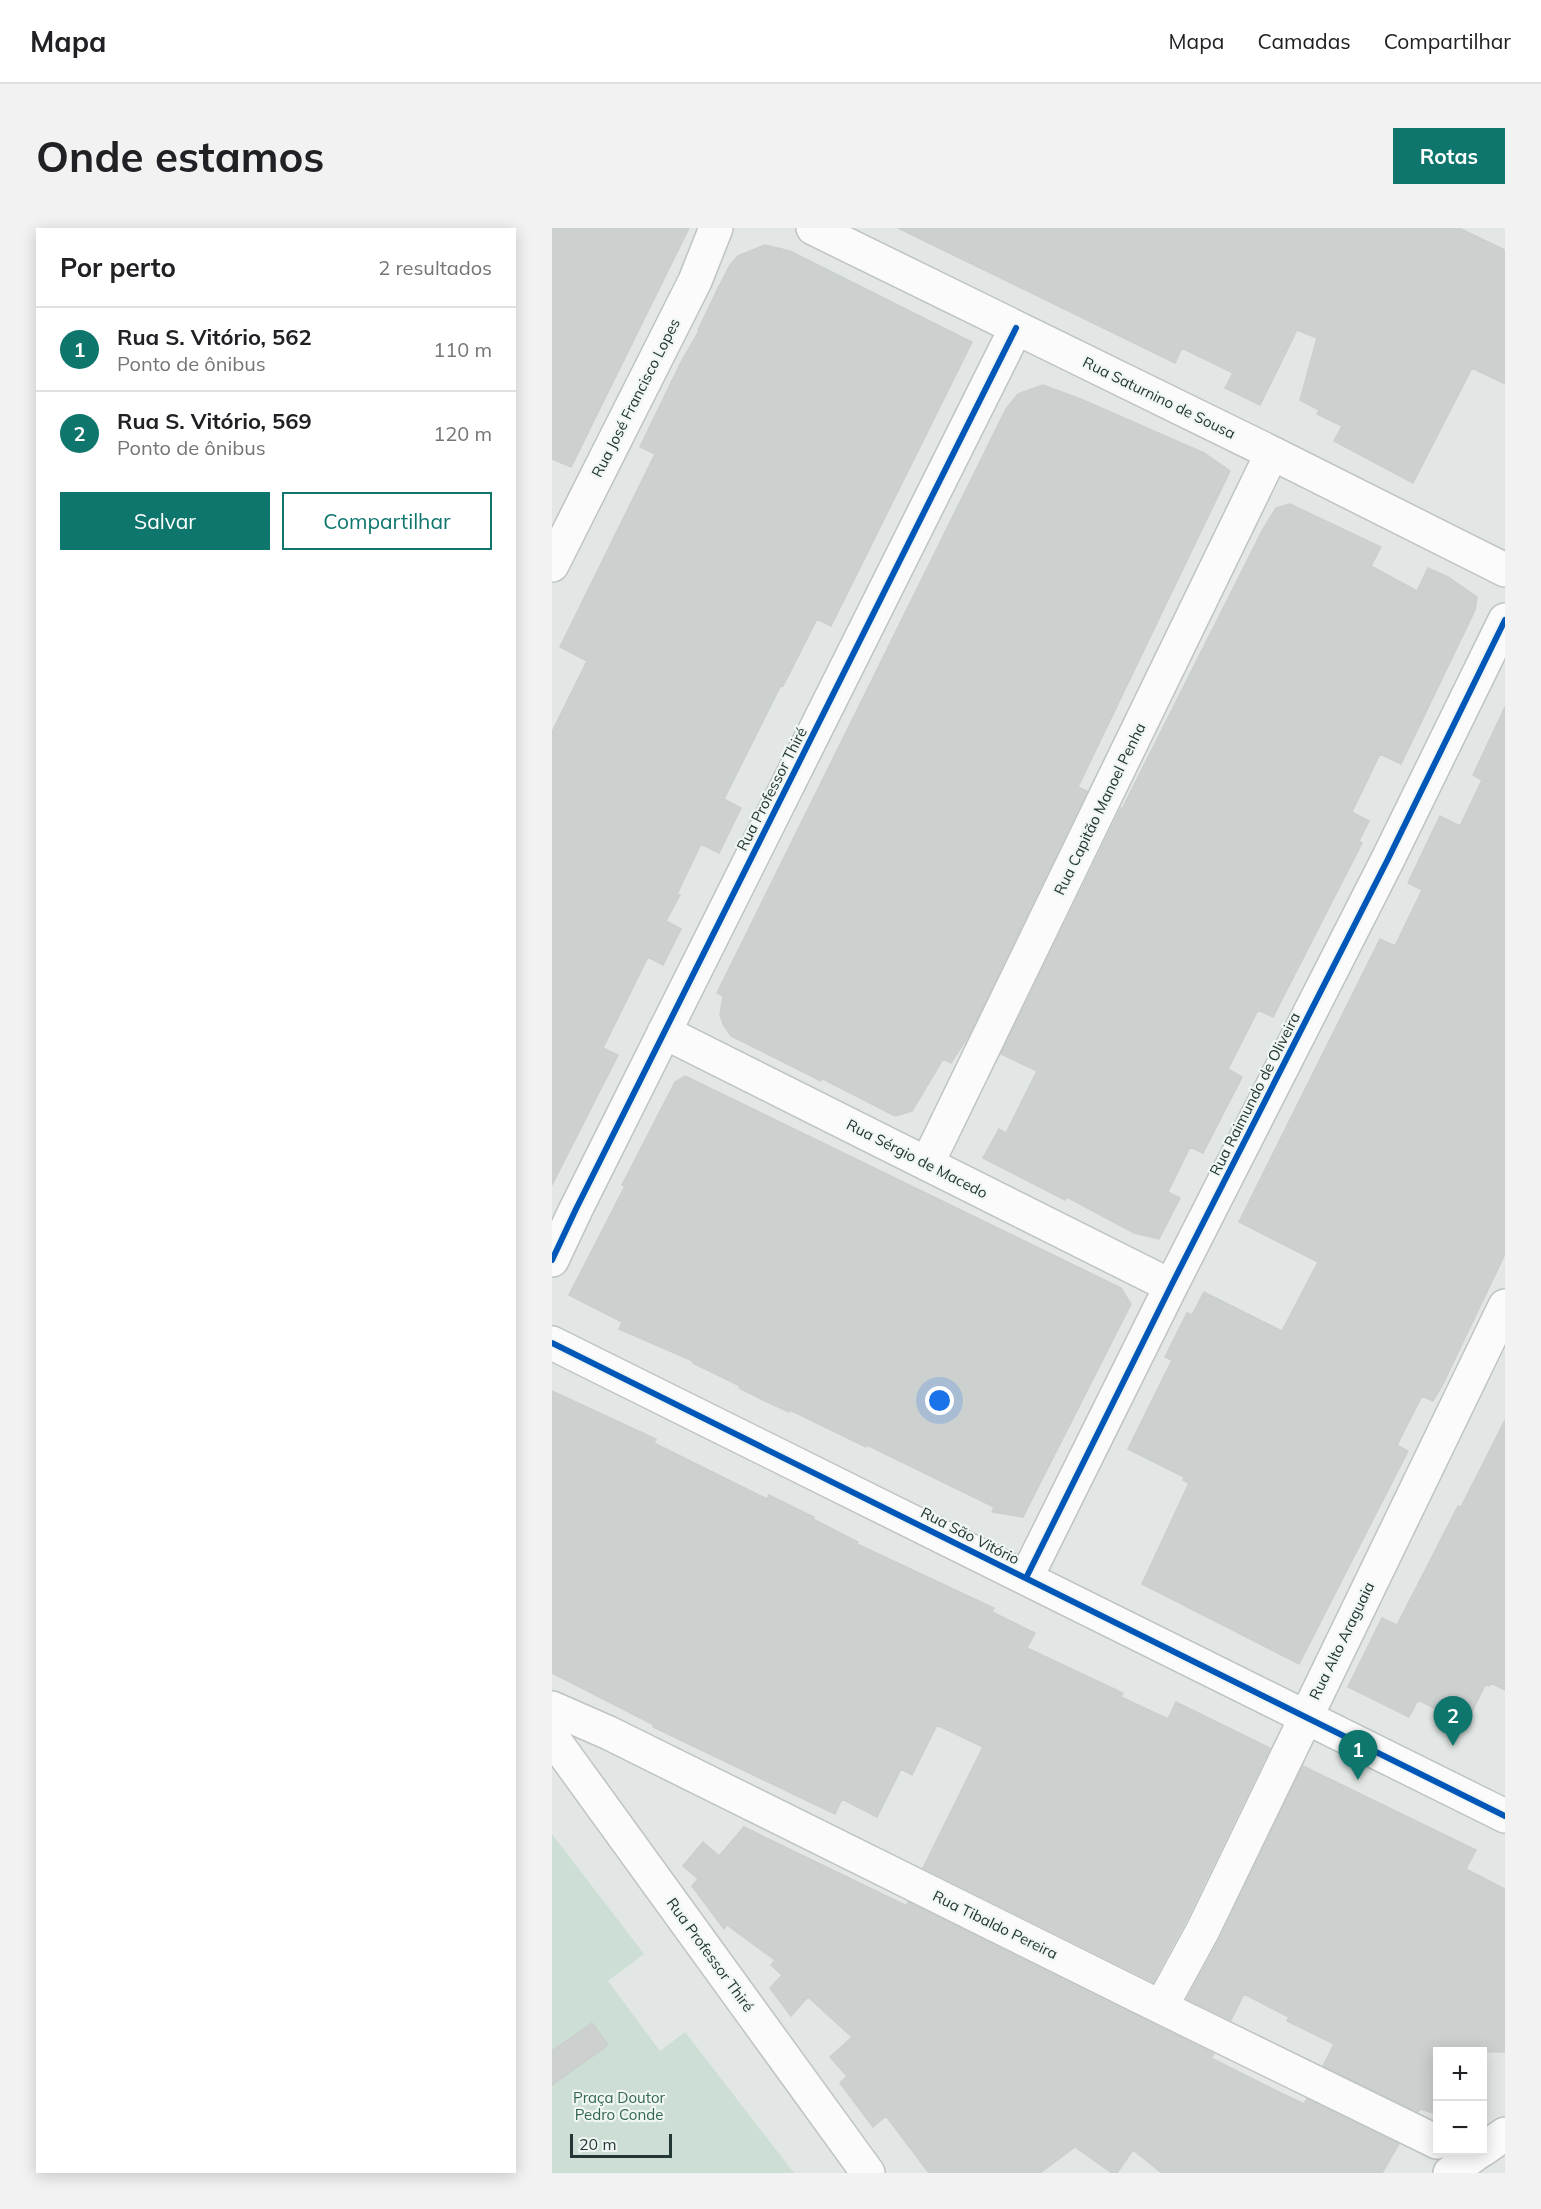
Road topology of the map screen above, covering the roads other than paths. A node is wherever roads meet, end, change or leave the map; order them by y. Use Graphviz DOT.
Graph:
graph roads {
  1 [pos="716,228"];
  2 [pos="813,228"];
  3 [pos="1016,328"];
  4 [pos="1272,453"];
  5 [pos="552,565"];
  6 [pos="1505,570"];
  7 [pos="1505,620"];
  8 [pos="664,1032"];
  9 [pos="927,1164"];
  10 [pos="552,1260"];
  11 [pos="1170,1286"];
  12 [pos="1505,1306"];
  13 [pos="552,1343"];
  14 [pos="1026,1578"];
  15 [pos="552,1708"];
  16 [pos="1305,1717"];
  17 [pos="552,1737"];
  18 [pos="1505,1816"];
  19 [pos="1161,2007"];
  20 [pos="1505,2134"];
  21 [pos="1433,2140"];
  22 [pos="1468,2156"];
  23 [pos="868,2173"];
  1 -- 5 [label="street, Rua José Francisco Lopes"];
  2 -- 3 [label="street, Rua Saturnino de Sousa"];
  3 -- 4 [label="street, Rua Saturnino de Sousa"];
  3 -- 8 [label="street, Rua Professor Thiré"];
  4 -- 6 [label="street, Rua Saturnino de Sousa"];
  4 -- 9 [label="street, Rua Capitão Manoel Penha"];
  7 -- 11 [label="street, Rua Raimundo de Oliveira"];
  8 -- 9 [label="street, Rua Sérgio de Macedo"];
  8 -- 10 [label="street, Rua Professor Thiré"];
  9 -- 11 [label="street, Rua Sérgio de Macedo"];
  11 -- 14 [label="street, Rua Raimundo de Oliveira"];
  12 -- 16 [label="street, Rua Alto Araguaia"];
  13 -- 14 [label="street, Rua São Vitório"];
  14 -- 16 [label="street, Rua São Vitório"];
  15 -- 19 [label="street, Rua Tibaldo Pereira"];
  16 -- 18 [label="street, Rua São Vitório"];
  16 -- 19 [label="street, Rua Alto Araguaia"];
  17 -- 23 [label="street, Rua Professor Thiré"];
  19 -- 21 [label="street, Rua Tibaldo Pereira"];
  20 -- 22 [label="street"];
}
